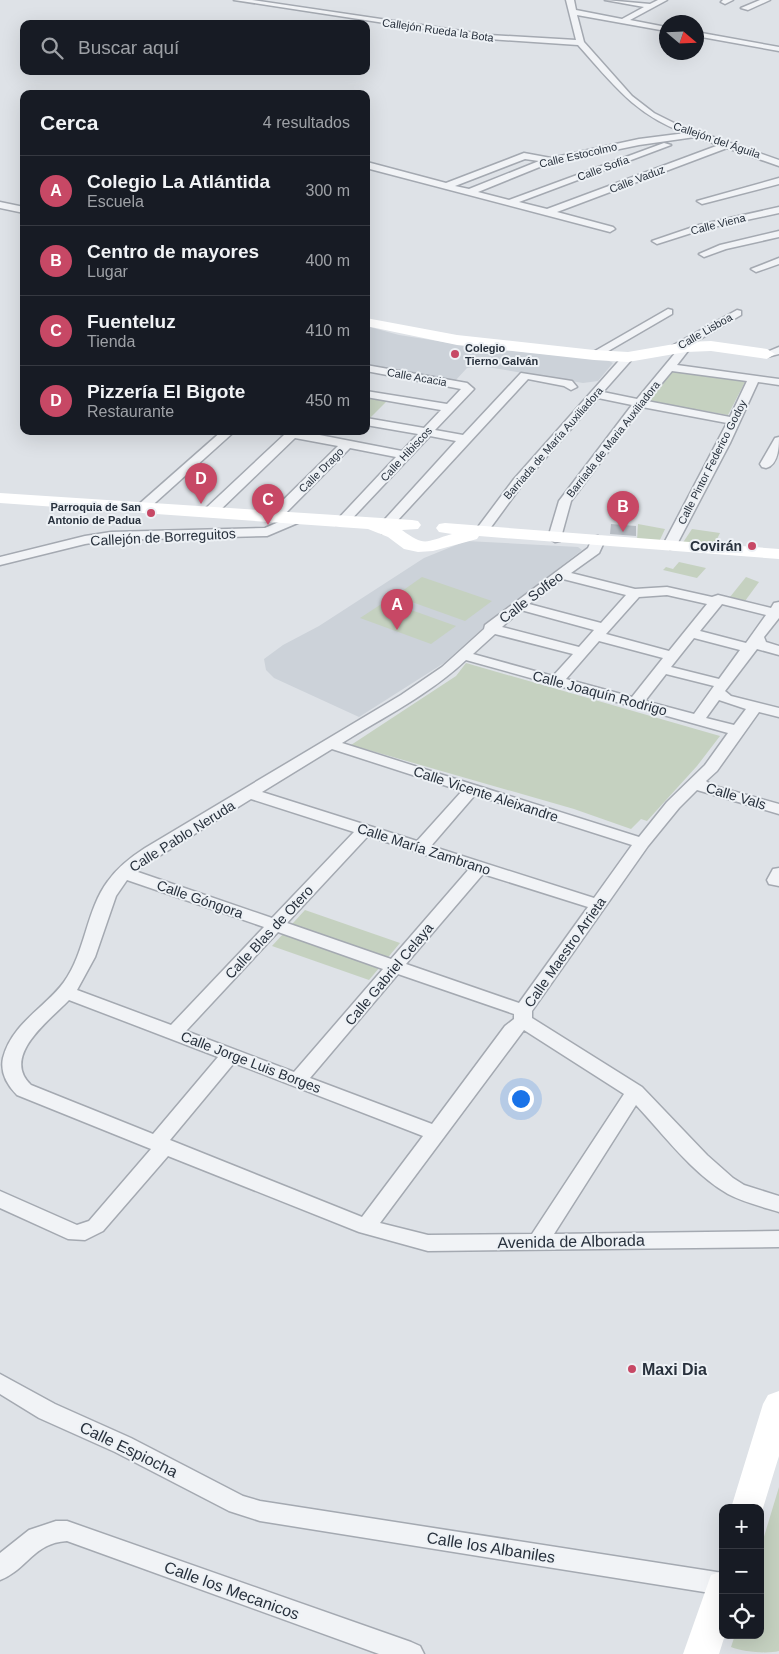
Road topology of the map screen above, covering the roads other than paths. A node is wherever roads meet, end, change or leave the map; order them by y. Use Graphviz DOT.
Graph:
graph roads {
  1 [pos="238,0"];
  2 [pos="570,0"];
  3 [pos="609,0"];
  4 [pos="663,0"];
  5 [pos="766,0"];
  6 [pos="651,6"];
  7 [pos="745,8"];
  8 [pos="574,12"];
  9 [pos="623,21"];
  10 [pos="659,28"];
  11 [pos="704,35"];
  12 [pos="580,43"];
  13 [pos="779,49"];
  14 [pos="695,135"];
  15 [pos="729,144"];
  16 [pos="551,160"];
  17 [pos="779,163"];
  18 [pos="370,166"];
  19 [pos="779,181"];
  20 [pos="446,186"];
  21 [pos="469,192"];
  22 [pos="702,200"];
  23 [pos="508,203"];
  24 [pos="0,205"];
  25 [pos="20,209"];
  26 [pos="779,210"];
  27 [pos="546,213"];
  28 [pos="610,229"];
  29 [pos="779,234"];
  30 [pos="657,241"];
  31 [pos="704,254"];
  32 [pos="779,261"];
  33 [pos="756,269"];
  34 [pos="668,312"];
  35 [pos="737,313"];
  36 [pos="370,323"];
  37 [pos="680,348"];
  38 [pos="775,353"];
  39 [pos="594,355"];
  40 [pos="628,357"];
  41 [pos="670,367"];
  42 [pos="370,369"];
  43 [pos="754,379"];
  44 [pos="779,382"];
  45 [pos="467,386"];
  46 [pos="571,387"];
  47 [pos="594,394"];
  48 [pos="370,395"];
  49 [pos="640,402"];
  50 [pos="450,408"];
  51 [pos="734,421"];
  52 [pos="370,422"];
  53 [pos="426,432"];
  54 [pos="224,435"];
  55 [pos="291,435"];
  56 [pos="298,435"];
  57 [pos="466,438"];
  58 [pos="779,441"];
  59 [pos="347,444"];
  60 [pos="405,455"];
  61 [pos="766,464"];
  62 [pos="0,498"];
  63 [pos="142,508"];
  64 [pos="210,512"];
  65 [pos="274,517"];
  66 [pos="295,519"];
  67 [pos="341,522"];
  68 [pos="380,526"];
  69 [pos="484,532"];
  70 [pos="555,538"];
  71 [pos="598,540"];
  72 [pos="670,546"];
  73 [pos="778,551"];
  74 [pos="0,561"];
  75 [pos="561,574"];
  76 [pos="636,593"];
  77 [pos="717,600"];
  78 [pos="518,605"];
  79 [pos="777,611"];
  80 [pos="490,628"];
  81 [pos="600,632"];
  82 [pos="691,633"];
  83 [pos="754,643"];
  84 [pos="779,651"];
  85 [pos="582,652"];
  86 [pos="462,655"];
  87 [pos="672,656"];
  88 [pos="662,669"];
  89 [pos="556,681"];
  90 [pos="721,688"];
  91 [pos="635,703"];
  92 [pos="756,707"];
  93 [pos="779,713"];
  94 [pos="698,720"];
  95 [pos="738,731"];
  96 [pos="330,744"];
  97 [pos="698,779"];
  98 [pos="472,789"];
  99 [pos="249,793"];
  100 [pos="779,809"];
  101 [pos="364,831"];
  102 [pos="642,843"];
  103 [pos="420,848"];
  104 [pos="480,867"];
  105 [pos="124,872"];
  106 [pos="598,905"];
  107 [pos="276,925"];
  108 [pos="395,966"];
  109 [pos="66,992"];
  110 [pos="523,1016"];
  111 [pos="174,1033"];
  112 [pos="232,1055"];
  113 [pos="6,1076"];
  114 [pos="298,1080"];
  115 [pos="635,1092"];
  116 [pos="435,1133"];
  117 [pos="161,1144"];
  118 [pos="0,1199"];
  119 [pos="779,1204"];
  120 [pos="366,1227"];
  121 [pos="779,1239"];
  122 [pos="538,1240"];
  123 [pos="0,1383"];
  124 [pos="779,1404"];
  125 [pos="748,1504"];
  126 [pos="260,1511"];
  127 [pos="52,1530"];
  128 [pos="0,1569"];
  129 [pos="719,1584"];
  130 [pos="720,1594"];
  131 [pos="411,1654"];
  132 [pos="701,1654"];
  1 -- 12 [label="street, Callejón Rueda la Bota"];
  2 -- 8 [label="street"];
  3 -- 6 [label="street"];
  4 -- 6 [label="street"];
  5 -- 7 [label="street"];
  6 -- 9 [label="street"];
  8 -- 9 [label="street"];
  8 -- 12 [label="street"];
  9 -- 10 [label="street"];
  11 -- 13 [label="street"];
  12 -- 14 [label="street, Callejón del Águila"];
  14 -- 15 [label="street, Callejón del Águila"];
  14 -- 16 [label="street, Calle Estocolmo"];
  14 -- 23 [label="street, Calle Sofía"];
  15 -- 17 [label="street, Callejón del Águila"];
  15 -- 27 [label="street, Calle Vaduz"];
  16 -- 20 [label="street"];
  16 -- 21 [label="street, Calle Estocolmo"];
  18 -- 20 [label="street"];
  19 -- 22 [label="street"];
  20 -- 21 [label="street"];
  21 -- 23 [label="street"];
  23 -- 27 [label="street"];
  24 -- 25 [label="street"];
  26 -- 30 [label="street, Calle Viena"];
  27 -- 28 [label="street"];
  29 -- 31 [label="street"];
  32 -- 33 [label="street"];
  34 -- 39 [label="street"];
  35 -- 37 [label="street, Calle Lisboa"];
  36 -- 39 [label="street"];
  37 -- 38 [label="street"];
  37 -- 40 [label="street"];
  37 -- 41 [label="street, Barriada de Maria Auxiliadora"];
  39 -- 40 [label="street"];
  40 -- 47 [label="street, Barriada de María Auxiliadora"];
  41 -- 43 [label="street"];
  41 -- 49 [label="street, Barriada de Maria Auxiliadora"];
  42 -- 45 [label="street, Calle Acacia"];
  43 -- 44 [label="street"];
  43 -- 51 [label="street, Calle Pintor Federico Godoy"];
  45 -- 50 [label="street, Calle Hibiscos"];
  46 -- 57 [label="street"];
  47 -- 49 [label="street"];
  47 -- 69 [label="street, Barriada de María Auxiliadora"];
  48 -- 50 [label="street"];
  49 -- 51 [label="street"];
  49 -- 70 [label="street, Barriada de Maria Auxiliadora"];
  50 -- 53 [label="street, Calle Hibiscos"];
  51 -- 72 [label="street, Calle Pintor Federico Godoy"];
  52 -- 53 [label="street"];
  53 -- 57 [label="street"];
  53 -- 60 [label="street, Calle Hibiscos"];
  54 -- 63 [label="street"];
  55 -- 64 [label="street"];
  56 -- 59 [label="street"];
  57 -- 68 [label="street"];
  58 -- 61 [label="street"];
  59 -- 60 [label="street"];
  59 -- 65 [label="street, Calle Drago"];
  60 -- 67 [label="street, Calle Hibiscos"];
  62 -- 63 [label="street"];
  63 -- 64 [label="street"];
  64 -- 65 [label="street"];
  65 -- 66 [label="street"];
  66 -- 67 [label="street"];
  66 -- 74 [label="street, Callejón de Borreguitos"];
  67 -- 68 [label="street"];
  68 -- 69 [label="street"];
  69 -- 70 [label="street"];
  70 -- 71 [label="street"];
  71 -- 72 [label="street"];
  71 -- 75 [label="street, Calle Solfeo"];
  72 -- 73 [label="street"];
  75 -- 76 [label="street"];
  75 -- 78 [label="street, Calle Solfeo"];
  76 -- 77 [label="street"];
  76 -- 81 [label="street"];
  77 -- 79 [label="street"];
  77 -- 82 [label="street"];
  78 -- 80 [label="street, Calle Solfeo"];
  78 -- 81 [label="street"];
  79 -- 83 [label="street"];
  80 -- 85 [label="street"];
  80 -- 86 [label="street, Calle Solfeo"];
  81 -- 85 [label="street"];
  81 -- 87 [label="street"];
  82 -- 83 [label="street"];
  82 -- 87 [label="street"];
  83 -- 84 [label="street"];
  83 -- 90 [label="street"];
  85 -- 89 [label="street"];
  86 -- 89 [label="street, Calle Joaquín Rodrigo"];
  86 -- 96 [label="street, Calle Pablo Neruda"];
  87 -- 88 [label="street"];
  88 -- 90 [label="street"];
  88 -- 91 [label="street"];
  89 -- 91 [label="street, Calle Joaquín Rodrigo"];
  90 -- 92 [label="street"];
  90 -- 94 [label="street"];
  91 -- 94 [label="street, Calle Joaquín Rodrigo"];
  92 -- 93 [label="street"];
  92 -- 95 [label="street, Calle Maestro Arrieta"];
  94 -- 95 [label="street, Calle Joaquín Rodrigo"];
  95 -- 97 [label="street, Calle Maestro Arrieta"];
  96 -- 98 [label="street, Calle Vicente Aleixandre"];
  96 -- 99 [label="street, Calle Pablo Neruda"];
  97 -- 100 [label="street, Calle Vals"];
  97 -- 102 [label="street, Calle Maestro Arrieta"];
  98 -- 102 [label="street, Calle Vicente Aleixandre"];
  98 -- 103 [label="street"];
  99 -- 101 [label="street, Calle María Zambrano"];
  99 -- 105 [label="street, Calle Pablo Neruda"];
  101 -- 103 [label="street, Calle María Zambrano"];
  101 -- 107 [label="street, Calle Blas de Otero"];
  102 -- 106 [label="street, Calle Maestro Arrieta"];
  103 -- 104 [label="street, Calle María Zambrano"];
  104 -- 106 [label="street, Calle María Zambrano"];
  104 -- 108 [label="street, Calle Gabriel Celaya"];
  105 -- 107 [label="street, Calle Góngora"];
  105 -- 109 [label="street, Calle Pablo Neruda"];
  106 -- 110 [label="street, Calle Maestro Arrieta"];
  107 -- 108 [label="street, Calle Góngora"];
  107 -- 111 [label="street, Calle Blas de Otero"];
  108 -- 110 [label="street, Calle Góngora"];
  108 -- 114 [label="street, Calle Gabriel Celaya"];
  109 -- 111 [label="street, Calle Jorge Luis Borges"];
  109 -- 113 [label="street, Calle Pablo Neruda"];
  110 -- 115 [label="street, Calle Góngora"];
  110 -- 116 [label="street, Calle Maestro Arrieta"];
  111 -- 112 [label="street, Calle Jorge Luis Borges"];
  112 -- 114 [label="street, Calle Jorge Luis Borges"];
  112 -- 117 [label="street"];
  113 -- 117 [label="street, Calle Pablo Neruda"];
  114 -- 116 [label="street, Calle Jorge Luis Borges"];
  115 -- 119 [label="street, Calle Góngora"];
  115 -- 122 [label="street"];
  116 -- 120 [label="street, Calle Maestro Arrieta"];
  117 -- 118 [label="street"];
  117 -- 120 [label="street, Calle Pablo Neruda"];
  120 -- 122 [label="street, Avenida de Alborada"];
  121 -- 122 [label="street, Avenida de Alborada"];
  123 -- 126 [label="street, Calle Espiocha"];
  124 -- 125 [label="street"];
  126 -- 129 [label="street, Calle los Albaniles"];
  127 -- 128 [label="street"];
  127 -- 131 [label="street, Calle los Mecanicos"];
  130 -- 132 [label="street"];
}
